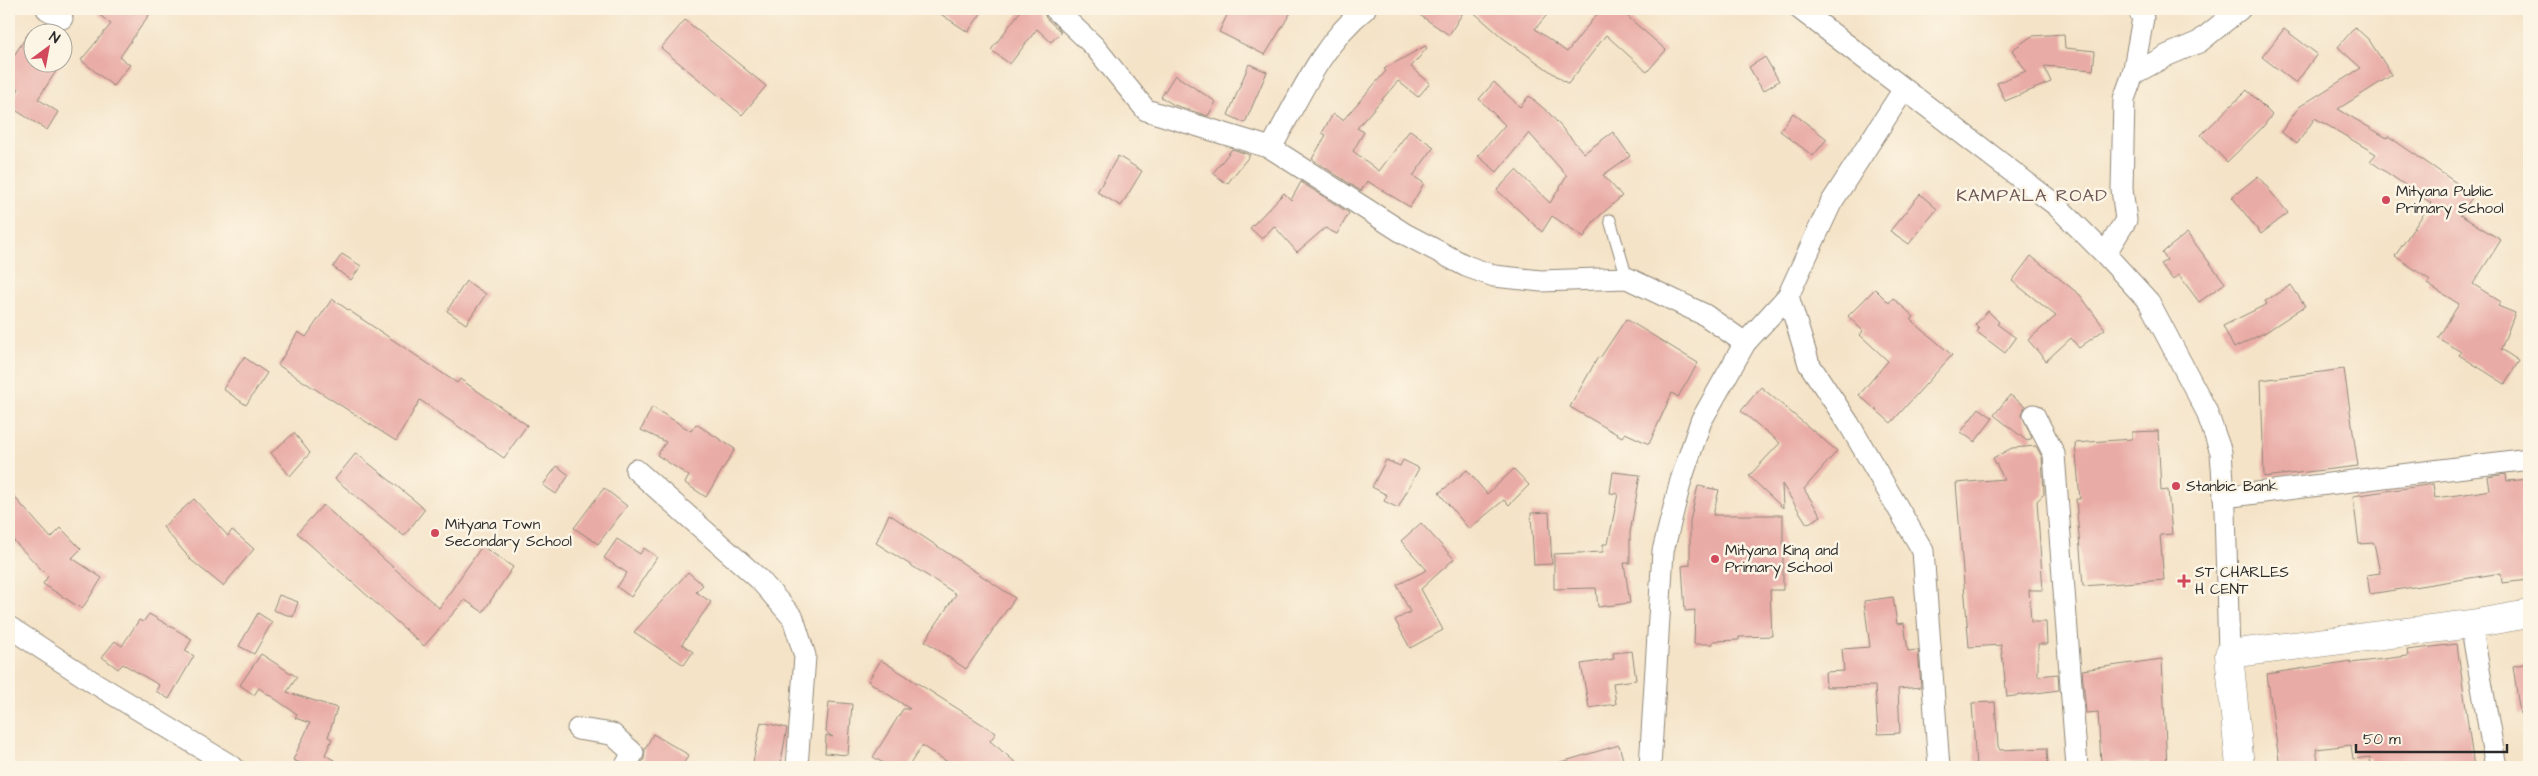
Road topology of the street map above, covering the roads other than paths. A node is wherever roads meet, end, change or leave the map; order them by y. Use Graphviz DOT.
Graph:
graph roads {
  1 [pos="1054,9"];
  2 [pos="1365,9"];
  3 [pos="1800,9"];
  4 [pos="2138,9"];
  5 [pos="2240,9"];
  6 [pos="2133,74"];
  7 [pos="1904,89"];
  8 [pos="1271,148"];
  9 [pos="1610,220"];
  10 [pos="2105,254"];
  11 [pos="1627,278"];
  12 [pos="1788,296"];
  13 [pos="1745,343"];
  14 [pos="2034,415"];
  15 [pos="2529,459"];
  16 [pos="636,470"];
  17 [pos="2224,498"];
  18 [pos="2529,614"];
  19 [pos="2471,624"];
  20 [pos="9,626"];
  21 [pos="2230,654"];
  22 [pos="578,729"];
  23 [pos="233,767"];
  24 [pos="625,767"];
  25 [pos="797,767"];
  26 [pos="1650,767"];
  27 [pos="1939,767"];
  28 [pos="2077,767"];
  29 [pos="2240,767"];
  30 [pos="2496,767"];
  1 -- 8 [label="street"];
  2 -- 8 [label="street"];
  3 -- 7 [label="street"];
  4 -- 6 [label="street"];
  5 -- 6 [label="street"];
  6 -- 10 [label="street"];
  7 -- 10 [label="street"];
  7 -- 12 [label="street"];
  8 -- 11 [label="street"];
  9 -- 11 [label="lane"];
  10 -- 17 [label="street"];
  11 -- 13 [label="street"];
  12 -- 13 [label="street"];
  12 -- 27 [label="street"];
  13 -- 26 [label="street"];
  14 -- 28 [label="street"];
  15 -- 17 [label="street"];
  16 -- 25 [label="street"];
  17 -- 21 [label="street"];
  18 -- 19 [label="main road"];
  19 -- 21 [label="main road"];
  19 -- 30 [label="street"];
  20 -- 23 [label="street"];
  21 -- 29 [label="main road"];
  22 -- 24 [label="street"];
}
